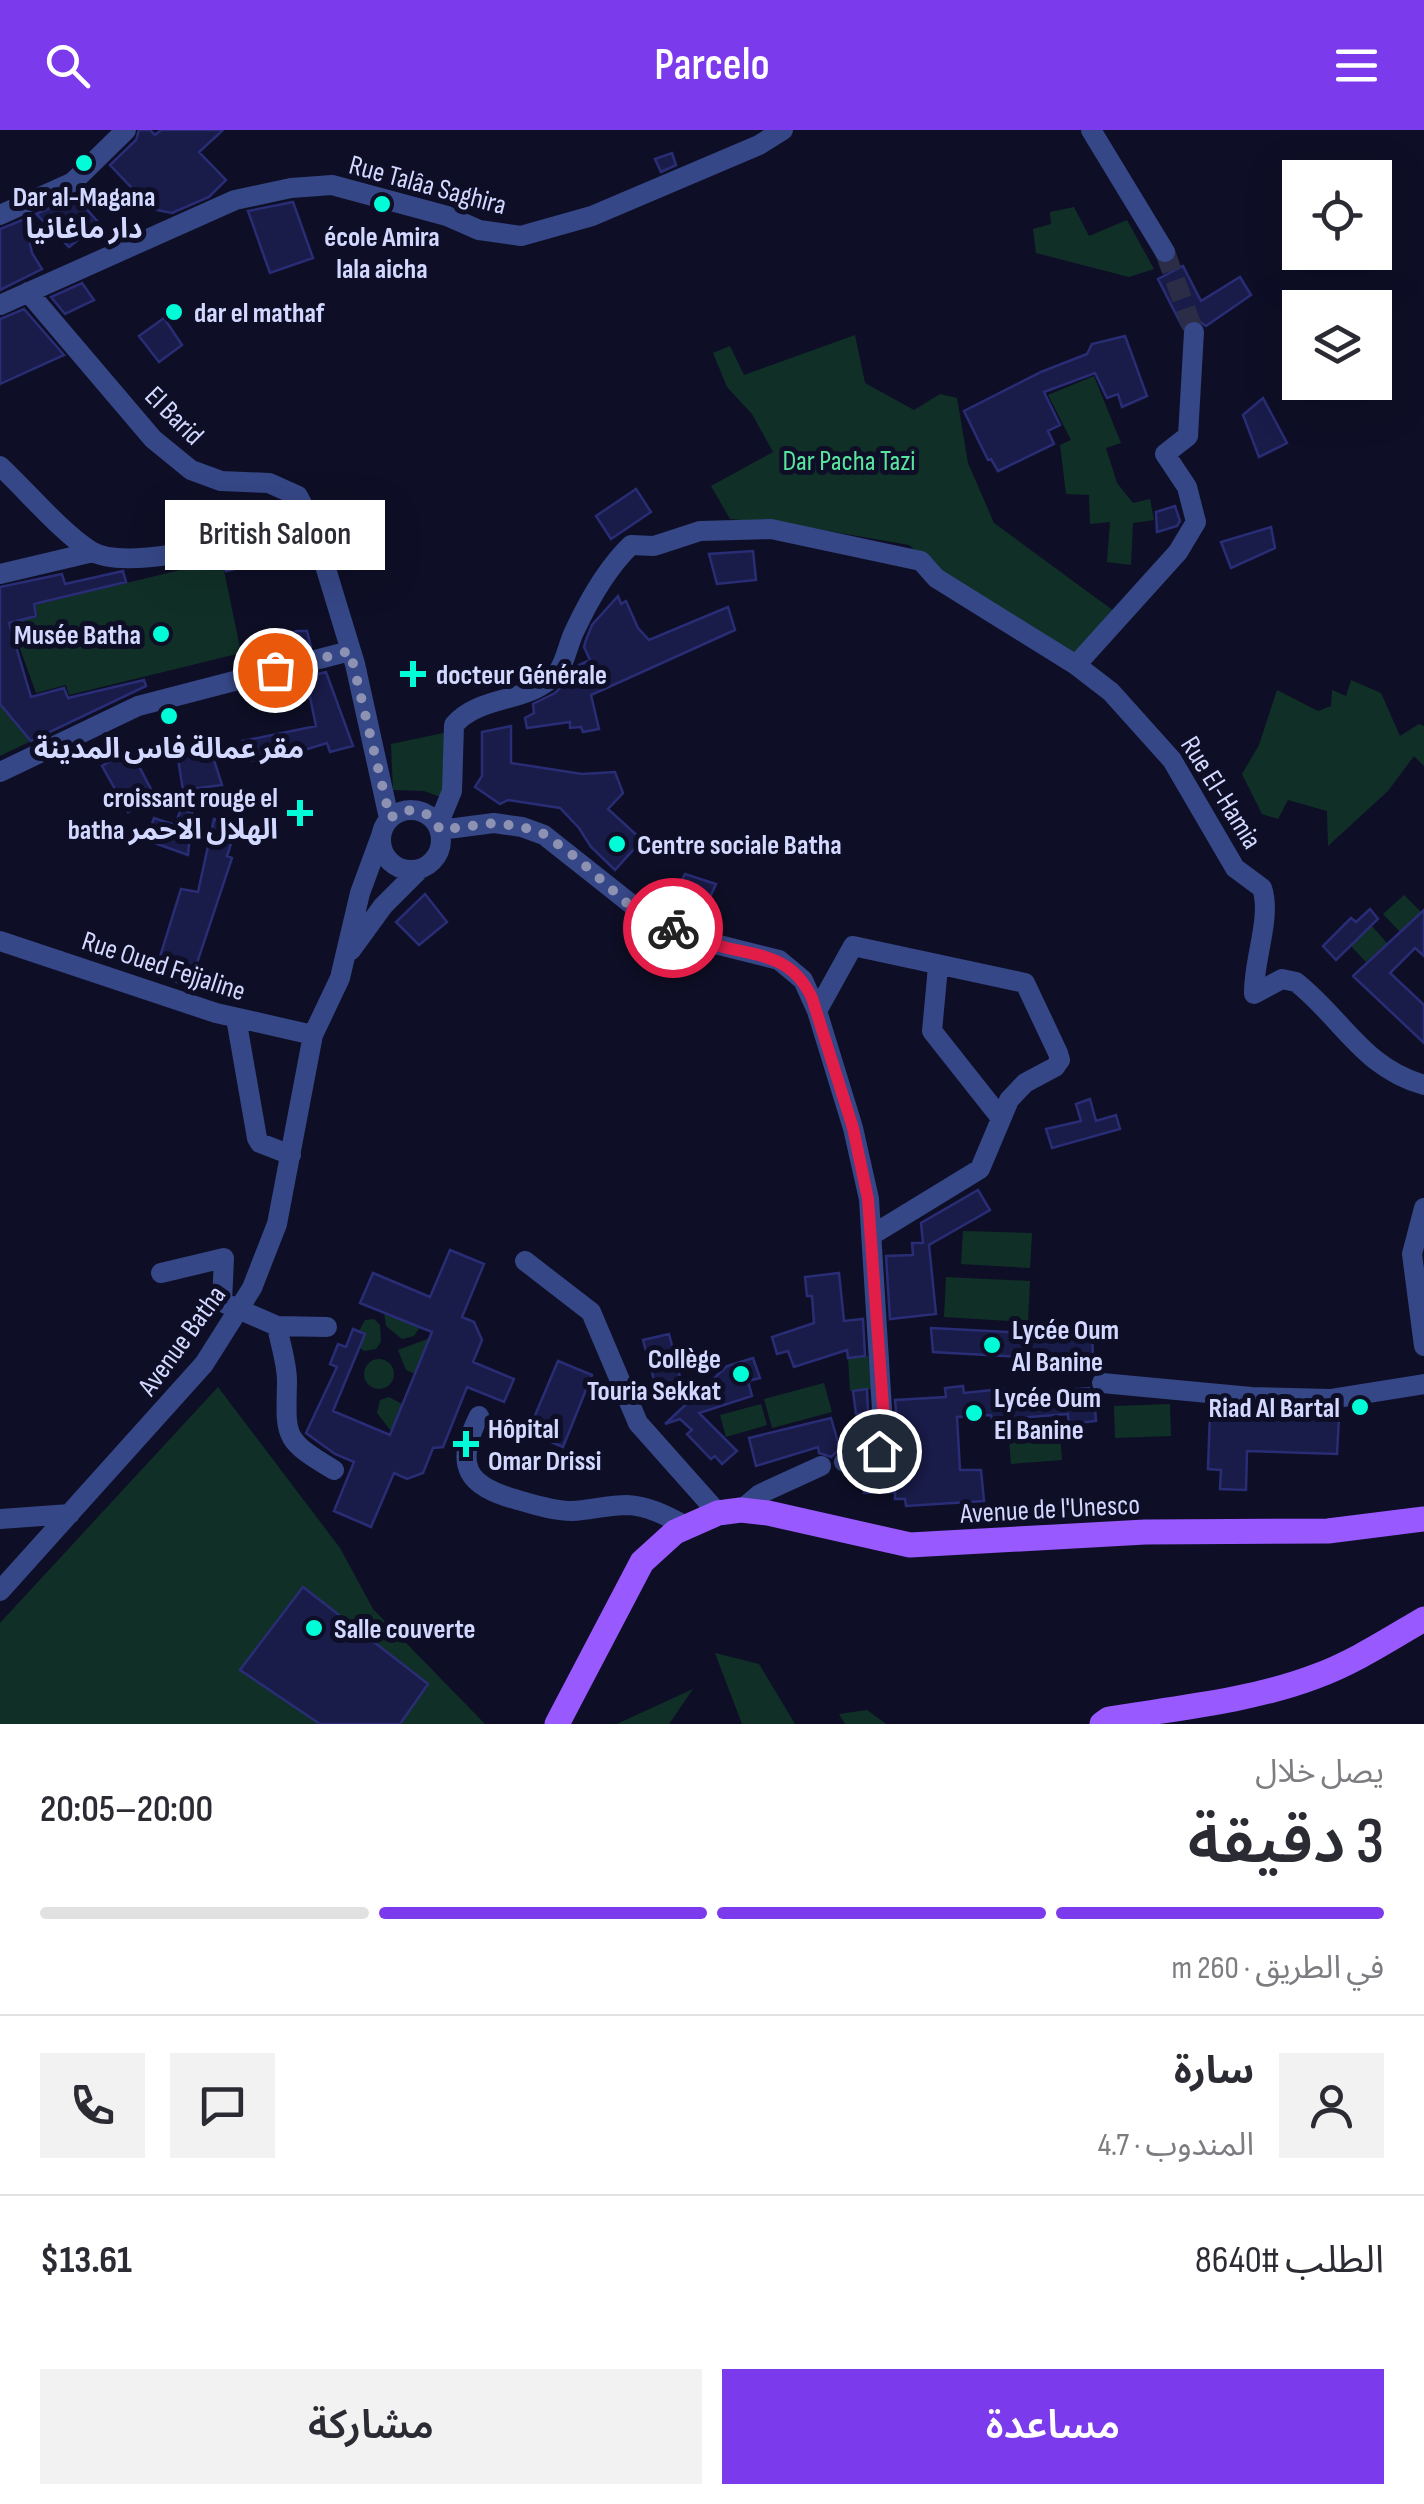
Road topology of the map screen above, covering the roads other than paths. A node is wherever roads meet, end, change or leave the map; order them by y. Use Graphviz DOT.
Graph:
graph roads {
  1 [pos="126,130"];
  2 [pos="783,130"];
  3 [pos="1090,130"];
  4 [pos="0,215"];
  5 [pos="1165,252"];
  6 [pos="28,292"];
  7 [pos="0,305"];
  8 [pos="1194,332"];
  9 [pos="0,466"];
  10 [pos="312,523"];
  11 [pos="93,552"];
  12 [pos="0,574"];
  13 [pos="350,651"];
  14 [pos="1076,665"];
  15 [pos="0,772"];
  16 [pos="385,827"];
  17 [pos="439,827"];
  18 [pos="420,868"];
  19 [pos="0,941"];
  20 [pos="347,956"];
  21 [pos="938,967"];
  22 [pos="817,1010"];
  23 [pos="236,1018"];
  24 [pos="313,1036"];
  25 [pos="1424,1085"];
  26 [pos="1000,1117"];
  27 [pos="291,1155"];
  28 [pos="1424,1208"];
  29 [pos="872,1235"];
  30 [pos="524,1261"];
  31 [pos="1418,1265"];
  32 [pos="161,1273"];
  33 [pos="240,1312"];
  34 [pos="277,1326"];
  35 [pos="327,1326"];
  36 [pos="1424,1346"];
  37 [pos="1102,1383"];
  38 [pos="1424,1384"];
  39 [pos="480,1416"];
  40 [pos="844,1462"];
  41 [pos="820,1466"];
  42 [pos="334,1470"];
  43 [pos="730,1512"];
  44 [pos="70,1514"];
  45 [pos="0,1519"];
  46 [pos="1424,1519"];
  47 [pos="686,1526"];
  48 [pos="0,1592"];
  49 [pos="1424,1619"];
  50 [pos="558,1724"];
  51 [pos="1102,1724"];
  1 -- 4 [label="street"];
  2 -- 6 [label="street, Rue Talâa Saghira"];
  3 -- 5 [label="street"];
  6 -- 7 [label="street, Rue Talâa Saghira"];
  6 -- 10 [label="street, El Barid"];
  8 -- 14 [label="street"];
  9 -- 11 [label="street"];
  10 -- 11 [label="street"];
  10 -- 13 [label="street"];
  11 -- 12 [label="street"];
  13 -- 15 [label="street"];
  13 -- 16 [label="street"];
  14 -- 17 [label="street"];
  14 -- 25 [label="street, Rue El-Hamia"];
  16 -- 17 [label="street"];
  16 -- 18 [label="street"];
  16 -- 20 [label="street, Avenue Batha"];
  17 -- 18 [label="street"];
  17 -- 22 [label="street"];
  18 -- 20 [label="street, Avenue Batha"];
  19 -- 23 [label="street, Rue Oued Fejjaline"];
  20 -- 24 [label="street, Avenue Batha"];
  21 -- 22 [label="street"];
  21 -- 26 [label="street"];
  21 -- 26 [label="street"];
  22 -- 29 [label="street"];
  23 -- 24 [label="street, Rue Oued Fejjaline"];
  23 -- 27 [label="street"];
  24 -- 27 [label="street, Avenue Batha"];
  26 -- 29 [label="street"];
  27 -- 33 [label="street, Avenue Batha"];
  28 -- 31 [label="street"];
  29 -- 40 [label="street"];
  30 -- 43 [label="street"];
  31 -- 36 [label="street"];
  32 -- 33 [label="street"];
  33 -- 34 [label="street"];
  33 -- 44 [label="street, Avenue Batha"];
  34 -- 35 [label="street"];
  34 -- 42 [label="street"];
  37 -- 38 [label="street"];
  39 -- 47 [label="street"];
  41 -- 43 [label="street"];
  43 -- 46 [label="main road, Avenue de l'Unesco"];
  43 -- 47 [label="main road"];
  44 -- 45 [label="street"];
  44 -- 48 [label="street, Avenue Batha"];
  47 -- 50 [label="main road"];
  49 -- 51 [label="main road"];
}
